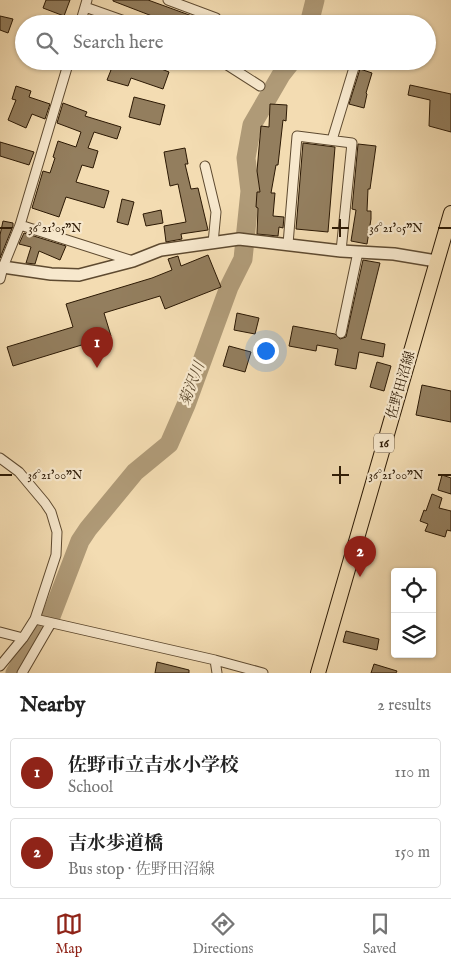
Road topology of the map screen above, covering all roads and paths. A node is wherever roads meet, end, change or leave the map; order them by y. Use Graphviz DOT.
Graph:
graph roads {
  1 [pos="168,0"];
  2 [pos="86,4"];
  3 [pos="112,15"];
  4 [pos="208,15"];
  5 [pos="66,70"];
  6 [pos="235,70"];
  7 [pos="353,70"];
  8 [pos="260,86"];
  9 [pos="332,140"];
  10 [pos="205,166"];
  11 [pos="451,213"];
  12 [pos="20,225"];
  13 [pos="214,243"];
  14 [pos="288,244"];
  15 [pos="341,251"];
  16 [pos="358,252"];
  17 [pos="133,261"];
  18 [pos="436,262"];
  19 [pos="3,267"];
  20 [pos="0,279"];
  21 [pos="341,332"];
  22 [pos="0,458"];
  23 [pos="35,619"];
  24 [pos="51,623"];
  25 [pos="0,632"];
  26 [pos="23,638"];
  27 [pos="216,660"];
  28 [pos="0,666"];
  29 [pos="22,673"];
  30 [pos="217,673"];
  31 [pos="263,673"];
  32 [pos="318,673"];
  1 -- 4 [label="street"];
  2 -- 3 [label="street"];
  5 -- 12 [label="street"];
  6 -- 8 [label="street"];
  7 -- 9 [label="street"];
  9 -- 14 [label="street"];
  9 -- 15 [label="street"];
  10 -- 13 [label="street"];
  11 -- 18 [label="main road, 佐野田沼線 / 16"];
  12 -- 17 [label="street"];
  12 -- 19 [label="street"];
  13 -- 14 [label="street"];
  13 -- 17 [label="street"];
  14 -- 15 [label="street"];
  15 -- 16 [label="street"];
  16 -- 18 [label="street"];
  16 -- 21 [label="street"];
  17 -- 19 [label="street"];
  18 -- 32 [label="main road, 佐野田沼線 / 16"];
  19 -- 20 [label="street"];
  22 -- 23 [label="street"];
  23 -- 24 [label="street"];
  23 -- 26 [label="street"];
  24 -- 27 [label="street"];
  24 -- 29 [label="street"];
  25 -- 26 [label="street"];
  26 -- 28 [label="street"];
  27 -- 30 [label="street"];
  27 -- 31 [label="street"];
}
